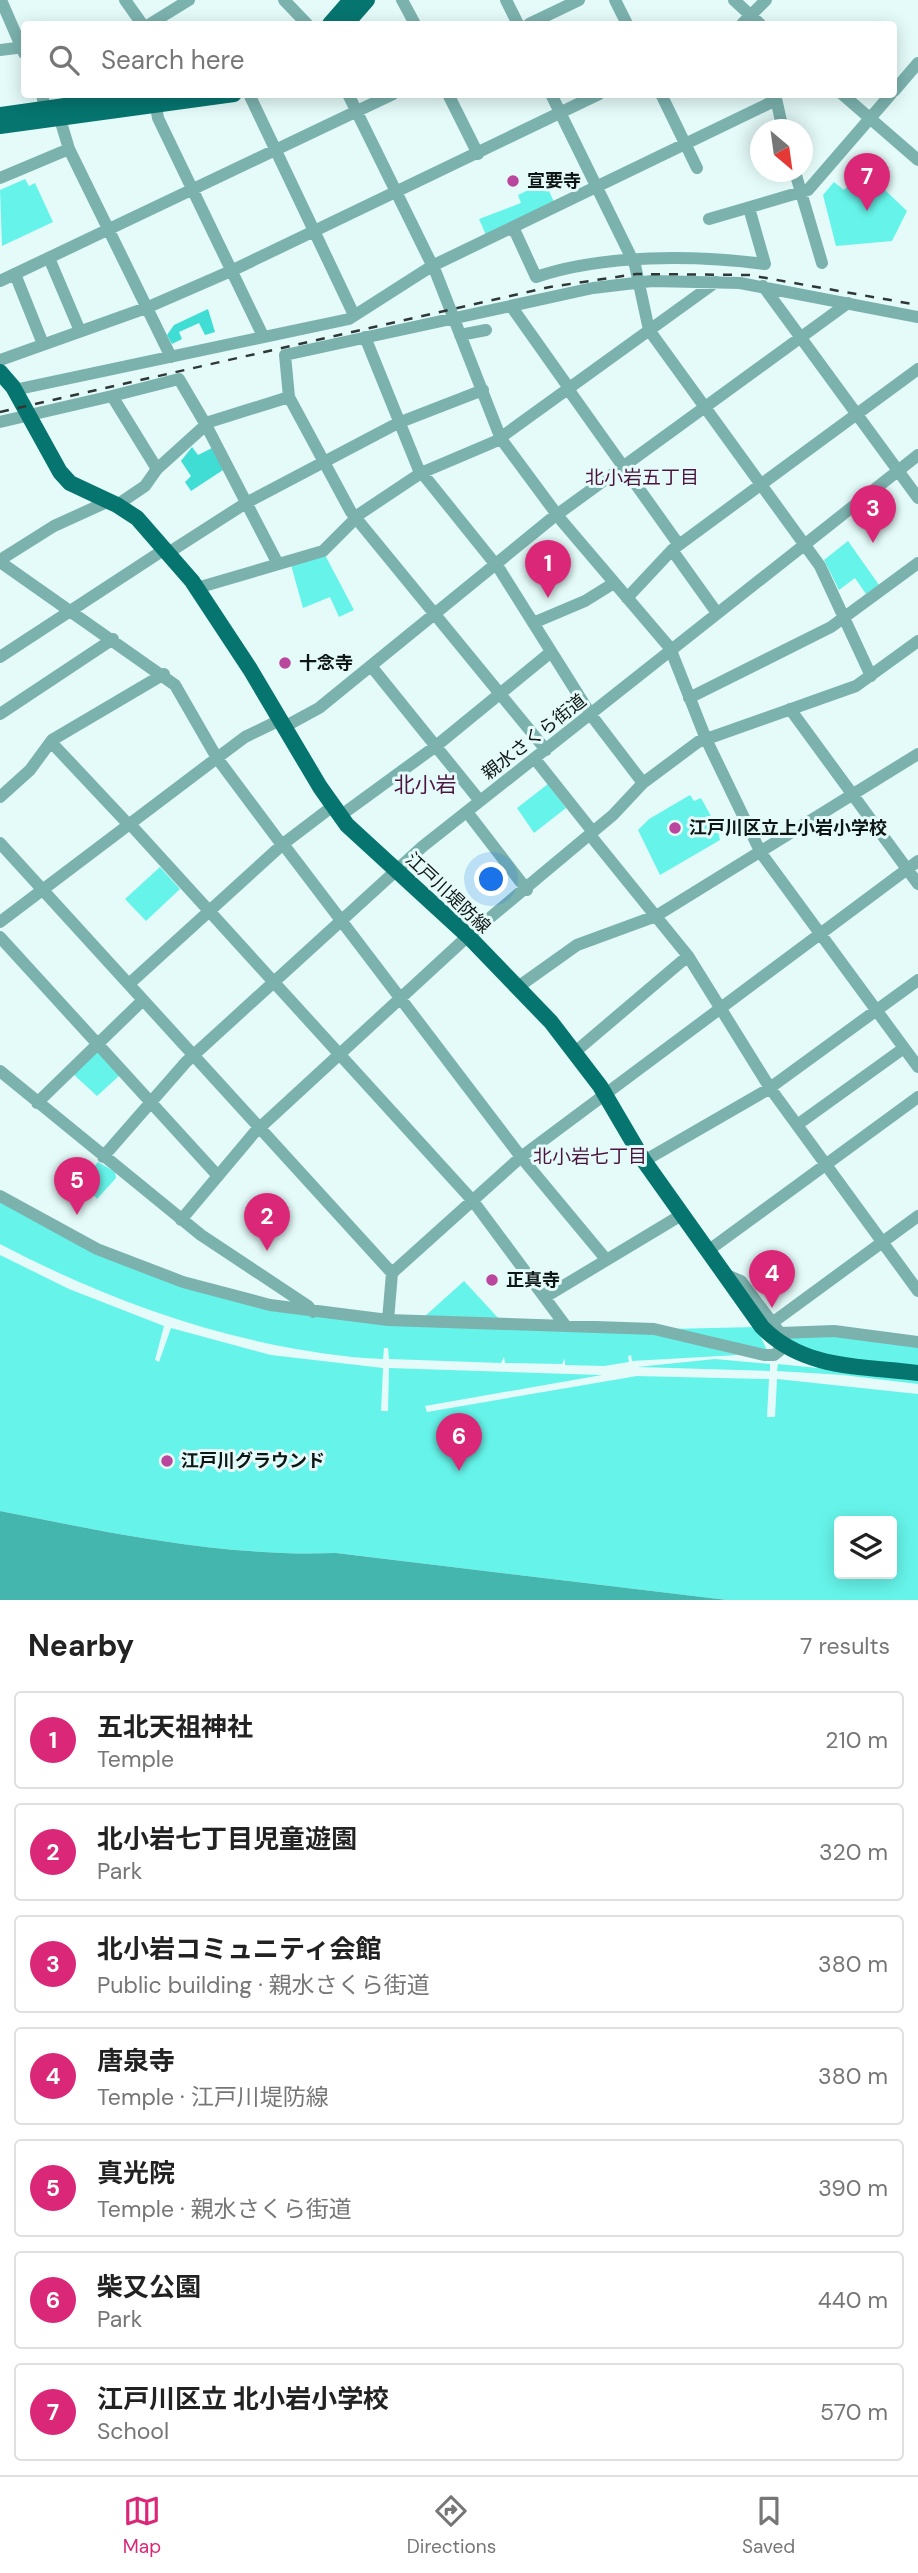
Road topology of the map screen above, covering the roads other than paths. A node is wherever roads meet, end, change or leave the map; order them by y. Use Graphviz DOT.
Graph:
graph roads {
  1 [pos="1,0"];
  2 [pos="125,0"];
  3 [pos="188,0"];
  4 [pos="284,0"];
  5 [pos="351,0"];
  6 [pos="367,0"];
  7 [pos="402,0"];
  8 [pos="506,0"];
  9 [pos="579,0"];
  10 [pos="615,0"];
  11 [pos="734,0"];
  12 [pos="766,0"];
  13 [pos="140,21"];
  14 [pos="155,21"];
  15 [pos="304,21"];
  16 [pos="333,21"];
  17 [pos="349,21"];
  18 [pos="413,21"];
  19 [pos="516,21"];
  20 [pos="535,21"];
  21 [pos="626,21"];
  22 [pos="749,21"];
  23 [pos="751,21"];
  24 [pos="21,43"];
  25 [pos="21,49"];
  26 [pos="0,50"];
  27 [pos="918,63"];
  28 [pos="897,87"];
  29 [pos="180,98"];
  30 [pos="251,98"];
  31 [pos="350,98"];
  32 [pos="385,98"];
  33 [pos="450,98"];
  34 [pos="553,98"];
  35 [pos="591,98"];
  36 [pos="663,98"];
  37 [pos="774,98"];
  38 [pos="776,98"];
  39 [pos="847,98"];
  40 [pos="888,98"];
  41 [pos="153,100"];
  42 [pos="44,102"];
  43 [pos="356,112"];
  44 [pos="560,113"];
  45 [pos="0,115"];
  46 [pos="870,118"];
  47 [pos="60,119"];
  48 [pos="781,119"];
  49 [pos="0,126"];
  50 [pos="685,143"];
  51 [pos="69,149"];
  52 [pos="275,149"];
  53 [pos="478,154"];
  54 [pos="918,160"];
  55 [pos="697,168"];
  56 [pos="0,178"];
  57 [pos="798,182"];
  58 [pos="597,186"];
  59 [pos="191,188"];
  60 [pos="802,192"];
  61 [pos="396,193"];
  62 [pos="748,208"];
  63 [pos="709,219"];
  64 [pos="513,227"];
  65 [pos="107,229"];
  66 [pos="314,231"];
  67 [pos="49,258"];
  68 [pos="633,261"];
  69 [pos="822,263"];
  70 [pos="432,266"];
  71 [pos="231,271"];
  72 [pos="15,274"];
  73 [pos="0,281"];
  74 [pos="716,282"];
  75 [pos="637,283"];
  76 [pos="763,286"];
  77 [pos="848,303"];
  78 [pos="511,306"];
  79 [pos="146,308"];
  80 [pos="354,315"];
  81 [pos="918,317"];
  82 [pos="453,318"];
  83 [pos="486,330"];
  84 [pos="649,330"];
  85 [pos="80,331"];
  86 [pos="460,335"];
  87 [pos="263,336"];
  88 [pos="365,338"];
  89 [pos="800,338"];
  90 [pos="43,344"];
  91 [pos="171,357"];
  92 [pos="0,360"];
  93 [pos="918,369"];
  94 [pos="0,372"];
  95 [pos="569,388"];
  96 [pos="9,389"];
  97 [pos="483,390"];
  98 [pos="111,396"];
  99 [pos="289,397"];
  100 [pos="705,407"];
  101 [pos="28,414"];
  102 [pos="857,414"];
  103 [pos="0,422"];
  104 [pos="398,423"];
  105 [pos="206,425"];
  106 [pos="500,438"];
  107 [pos="918,455"];
  108 [pos="325,462"];
  109 [pos="623,467"];
  110 [pos="157,469"];
  111 [pos="899,471"];
  112 [pos="421,473"];
  113 [pos="761,484"];
  114 [pos="918,498"];
  115 [pos="113,503"];
  116 [pos="246,503"];
  117 [pos="558,515"];
  118 [pos="356,517"];
  119 [pos="806,544"];
  120 [pos="675,547"];
  121 [pos="167,551"];
  122 [pos="0,561"];
  123 [pos="918,563"];
  124 [pos="278,564"];
  125 [pos="496,565"];
  126 [pos="614,583"];
  127 [pos="197,588"];
  128 [pos="627,597"];
  129 [pos="71,611"];
  130 [pos="717,613"];
  131 [pos="436,614"];
  132 [pos="844,618"];
  133 [pos="533,623"];
  134 [pos="113,639"];
  135 [pos="918,641"];
  136 [pos="551,652"];
  137 [pos="672,653"];
  138 [pos="0,657"];
  139 [pos="371,666"];
  140 [pos="164,674"];
  141 [pos="871,676"];
  142 [pos="500,694"];
  143 [pos="689,698"];
  144 [pos="790,709"];
  145 [pos="0,714"];
  146 [pos="591,715"];
  147 [pos="282,723"];
  148 [pos="706,739"];
  149 [pos="51,742"];
  150 [pos="436,746"];
  151 [pos="546,750"];
  152 [pos="918,754"];
  153 [pos="217,758"];
  154 [pos="535,759"];
  155 [pos="643,783"];
  156 [pos="853,796"];
  157 [pos="0,797"];
  158 [pos="480,801"];
  159 [pos="337,811"];
  160 [pos="467,812"];
  161 [pos="129,825"];
  162 [pos="591,834"];
  163 [pos="0,843"];
  164 [pos="283,844"];
  165 [pos="761,853"];
  166 [pos="913,865"];
  167 [pos="396,871"];
  168 [pos="918,884"];
  169 [pos="43,890"];
  170 [pos="527,890"];
  171 [pos="209,912"];
  172 [pos="656,916"];
  173 [pos="342,920"];
  174 [pos="0,922"];
  175 [pos="820,933"];
  176 [pos="468,936"];
  177 [pos="0,937"];
  178 [pos="688,956"];
  179 [pos="918,979"];
  180 [pos="274,982"];
  181 [pos="129,984"];
  182 [pos="518,987"];
  183 [pos="401,998"];
  184 [pos="143,1000"];
  185 [pos="720,1008"];
  186 [pos="876,1010"];
  187 [pos="97,1044"];
  188 [pos="904,1048"];
  189 [pos="575,1052"];
  190 [pos="339,1055"];
  191 [pos="193,1056"];
  192 [pos="918,1067"];
  193 [pos="0,1071"];
  194 [pos="770,1088"];
  195 [pos="604,1093"];
  196 [pos="918,1097"];
  197 [pos="37,1103"];
  198 [pos="151,1103"];
  199 [pos="797,1125"];
  200 [pos="259,1128"];
  201 [pos="103,1157"];
  202 [pos="521,1157"];
  203 [pos="644,1161"];
  204 [pos="825,1165"];
  205 [pos="218,1177"];
  206 [pos="0,1196"];
  207 [pos="473,1201"];
  208 [pos="683,1213"];
  209 [pos="918,1216"];
  210 [pos="181,1220"];
  211 [pos="882,1242"];
  212 [pos="709,1250"];
  213 [pos="605,1258"];
  214 [pos="392,1273"];
  215 [pos="729,1276"];
  216 [pos="918,1291"];
  217 [pos="545,1297"];
  218 [pos="313,1312"];
  219 [pos="388,1320"];
  220 [pos="772,1323"];
  221 [pos="565,1325"];
  222 [pos="916,1339"];
  223 [pos="784,1347"];
  224 [pos="918,1373"];
  1 -- 24 [label="street"];
  2 -- 13 [label="street"];
  3 -- 14 [label="street"];
  4 -- 15 [label="street"];
  5 -- 16 [label="main road"];
  6 -- 17 [label="main road"];
  7 -- 18 [label="street"];
  8 -- 19 [label="street"];
  9 -- 20 [label="street"];
  10 -- 21 [label="street"];
  11 -- 22 [label="street"];
  12 -- 23 [label="street"];
  25 -- 26 [label="street"];
  27 -- 28 [label="street"];
  29 -- 41 [label="main road"];
  30 -- 52 [label="street"];
  31 -- 43 [label="street"];
  32 -- 43 [label="street"];
  33 -- 53 [label="street"];
  34 -- 44 [label="street"];
  35 -- 44 [label="street"];
  36 -- 50 [label="street"];
  37 -- 50 [label="street"];
  38 -- 48 [label="street"];
  39 -- 46 [label="street"];
  40 -- 46 [label="street"];
  41 -- 42 [label="main road"];
  41 -- 47 [label="main road"];
  41 -- 59 [label="street"];
  42 -- 45 [label="main road"];
  43 -- 52 [label="street"];
  43 -- 61 [label="street"];
  44 -- 53 [label="street"];
  44 -- 58 [label="street"];
  46 -- 54 [label="street"];
  46 -- 60 [label="street"];
  47 -- 49 [label="main road"];
  47 -- 51 [label="street"];
  50 -- 55 [label="street"];
  50 -- 58 [label="street"];
  51 -- 56 [label="street"];
  51 -- 65 [label="street"];
  52 -- 59 [label="street"];
  52 -- 66 [label="street"];
  53 -- 61 [label="street"];
  57 -- 60 [label="street"];
  58 -- 64 [label="street"];
  58 -- 68 [label="street"];
  59 -- 65 [label="street"];
  59 -- 71 [label="street"];
  60 -- 62 [label="street"];
  60 -- 69 [label="street"];
  61 -- 66 [label="street"];
  61 -- 70 [label="street"];
  62 -- 63 [label="street"];
  62 -- 68 [label="street"];
  64 -- 68 [label="street"];
  64 -- 70 [label="street"];
  65 -- 67 [label="street"];
  65 -- 79 [label="street"];
  66 -- 71 [label="street"];
  66 -- 80 [label="street"];
  67 -- 72 [label="street"];
  67 -- 85 [label="street"];
  68 -- 75 [label="street"];
  70 -- 80 [label="street"];
  70 -- 82 [label="street"];
  71 -- 79 [label="street"];
  71 -- 87 [label="street"];
  72 -- 73 [label="street"];
  72 -- 90 [label="street"];
  74 -- 75 [label="street"];
  74 -- 76 [label="street"];
  74 -- 84 [label="street"];
  75 -- 78 [label="street"];
  75 -- 84 [label="street"];
  76 -- 77 [label="street"];
  76 -- 89 [label="street"];
  77 -- 81 [label="street"];
  77 -- 89 [label="street"];
  78 -- 82 [label="street"];
  78 -- 95 [label="street"];
  79 -- 85 [label="street"];
  79 -- 91 [label="street"];
  80 -- 87 [label="street"];
  82 -- 86 [label="street"];
  82 -- 88 [label="street"];
  83 -- 86 [label="street"];
  84 -- 95 [label="street"];
  84 -- 100 [label="street"];
  85 -- 90 [label="street"];
  86 -- 97 [label="street"];
  87 -- 91 [label="street"];
  88 -- 99 [label="street"];
  88 -- 104 [label="street"];
  89 -- 100 [label="street"];
  89 -- 102 [label="street"];
  90 -- 92 [label="street"];
  91 -- 96 [label="street"];
  93 -- 102 [label="street"];
  94 -- 96 [label="main road, 江戸川堤防線"];
  95 -- 106 [label="street"];
  95 -- 109 [label="street"];
  96 -- 101 [label="main road, 江戸川堤防線"];
  97 -- 104 [label="street"];
  97 -- 106 [label="street"];
  98 -- 101 [label="street"];
  98 -- 105 [label="street"];
  98 -- 110 [label="street"];
  99 -- 105 [label="street"];
  99 -- 108 [label="street"];
  100 -- 109 [label="street"];
  100 -- 113 [label="street"];
  101 -- 103 [label="street"];
  101 -- 115 [label="main road, 江戸川堤防線"];
  102 -- 111 [label="street"];
  102 -- 113 [label="street"];
  104 -- 108 [label="street"];
  104 -- 112 [label="street"];
  105 -- 110 [label="street"];
  105 -- 116 [label="street"];
  106 -- 112 [label="street"];
  106 -- 117 [label="street"];
  107 -- 111 [label="street, 親水さくら街道"];
  108 -- 116 [label="street"];
  108 -- 118 [label="street"];
  109 -- 117 [label="street"];
  109 -- 120 [label="street"];
  110 -- 115 [label="street"];
  111 -- 114 [label="street"];
  111 -- 119 [label="street, 親水さくら街道"];
  112 -- 118 [label="street"];
  112 -- 125 [label="street"];
  113 -- 119 [label="street"];
  113 -- 120 [label="street"];
  115 -- 121 [label="main road, 江戸川堤防線"];
  115 -- 122 [label="street"];
  116 -- 121 [label="street"];
  116 -- 124 [label="street"];
  117 -- 125 [label="street"];
  117 -- 126 [label="street"];
  118 -- 124 [label="street"];
  118 -- 131 [label="street"];
  119 -- 130 [label="street, 親水さくら街道"];
  119 -- 132 [label="street"];
  120 -- 128 [label="street"];
  120 -- 130 [label="street"];
  121 -- 127 [label="main road, 江戸川堤防線"];
  121 -- 129 [label="street"];
  122 -- 129 [label="street"];
  123 -- 132 [label="street"];
  124 -- 127 [label="street"];
  125 -- 131 [label="street"];
  125 -- 133 [label="street"];
  126 -- 128 [label="street"];
  126 -- 133 [label="street"];
  127 -- 147 [label="main road, 江戸川堤防線"];
  128 -- 137 [label="street"];
  129 -- 134 [label="street"];
  129 -- 138 [label="street"];
  130 -- 137 [label="street, 親水さくら街道"];
  131 -- 139 [label="street"];
  131 -- 142 [label="street"];
  132 -- 141 [label="street"];
  132 -- 143 [label="street"];
  133 -- 136 [label="street"];
  134 -- 140 [label="street"];
  134 -- 145 [label="street"];
  135 -- 141 [label="street"];
  136 -- 142 [label="street"];
  136 -- 146 [label="street"];
  137 -- 143 [label="street"];
  137 -- 146 [label="street, 親水さくら街道"];
  139 -- 147 [label="street"];
  139 -- 150 [label="street"];
  140 -- 149 [label="street"];
  140 -- 153 [label="street"];
  141 -- 144 [label="street"];
  142 -- 150 [label="street"];
  142 -- 151 [label="street"];
  143 -- 148 [label="street"];
  144 -- 148 [label="street"];
  144 -- 156 [label="street"];
  146 -- 151 [label="street, 親水さくら街道"];
  146 -- 155 [label="street"];
  147 -- 153 [label="street"];
  147 -- 159 [label="main road, 江戸川堤防線"];
  148 -- 155 [label="street"];
  148 -- 165 [label="street"];
  149 -- 157 [label="street"];
  149 -- 161 [label="street"];
  150 -- 158 [label="street"];
  150 -- 159 [label="street"];
  151 -- 154 [label="street, 親水さくら街道"];
  152 -- 156 [label="street"];
  153 -- 161 [label="street"];
  153 -- 164 [label="street"];
  154 -- 158 [label="street, 親水さくら街道"];
  154 -- 162 [label="street"];
  155 -- 162 [label="street"];
  156 -- 165 [label="street"];
  156 -- 166 [label="street"];
  158 -- 160 [label="street, 親水さくら街道"];
  159 -- 164 [label="street"];
  159 -- 167 [label="main road, 江戸川堤防線"];
  160 -- 167 [label="street, 親水さくら街道"];
  160 -- 170 [label="street"];
  161 -- 169 [label="street"];
  161 -- 171 [label="street"];
  162 -- 170 [label="street"];
  162 -- 172 [label="street"];
  163 -- 169 [label="street"];
  164 -- 171 [label="street"];
  164 -- 173 [label="street"];
  165 -- 172 [label="street"];
  165 -- 175 [label="street"];
  166 -- 168 [label="street"];
  166 -- 175 [label="street"];
  167 -- 173 [label="street, 親水さくら街道"];
  167 -- 176 [label="main road, 江戸川堤防線"];
  169 -- 174 [label="street"];
  169 -- 181 [label="street"];
  170 -- 176 [label="street"];
  171 -- 180 [label="street"];
  171 -- 181 [label="street"];
  172 -- 178 [label="street"];
  172 -- 182 [label="street"];
  173 -- 180 [label="street, 親水さくら街道"];
  173 -- 183 [label="street"];
  175 -- 185 [label="street"];
  175 -- 186 [label="street"];
  176 -- 182 [label="main road, 江戸川堤防線"];
  176 -- 183 [label="street"];
  177 -- 187 [label="street"];
  178 -- 185 [label="street"];
  178 -- 189 [label="street"];
  179 -- 186 [label="street"];
  180 -- 190 [label="street"];
  180 -- 191 [label="street, 親水さくら街道"];
  181 -- 184 [label="street"];
  182 -- 189 [label="main road, 江戸川堤防線"];
  183 -- 190 [label="street"];
  183 -- 202 [label="street"];
  184 -- 187 [label="street"];
  184 -- 191 [label="street"];
  185 -- 194 [label="street"];
  185 -- 195 [label="street"];
  186 -- 188 [label="street"];
  186 -- 194 [label="street"];
  187 -- 197 [label="street"];
  187 -- 198 [label="street"];
  188 -- 192 [label="street"];
  188 -- 199 [label="street"];
  189 -- 195 [label="main road, 江戸川堤防線"];
  190 -- 200 [label="street"];
  190 -- 207 [label="street"];
  191 -- 198 [label="street, 親水さくら街道"];
  191 -- 200 [label="street"];
  193 -- 197 [label="street"];
  194 -- 199 [label="street"];
  194 -- 203 [label="street"];
  195 -- 202 [label="street"];
  195 -- 203 [label="main road, 江戸川堤防線"];
  196 -- 204 [label="street"];
  197 -- 201 [label="street"];
  198 -- 201 [label="street, 親水さくら街道"];
  198 -- 205 [label="street"];
  199 -- 204 [label="street"];
  200 -- 205 [label="street"];
  200 -- 214 [label="street"];
  201 -- 210 [label="street"];
  202 -- 207 [label="street"];
  202 -- 213 [label="street"];
  203 -- 208 [label="main road, 江戸川堤防線"];
  204 -- 211 [label="street"];
  204 -- 212 [label="street"];
  205 -- 210 [label="street"];
  206 -- 218 [label="street"];
  207 -- 214 [label="street"];
  207 -- 217 [label="street"];
  208 -- 212 [label="main road, 江戸川堤防線"];
  208 -- 213 [label="street"];
  209 -- 211 [label="street"];
  210 -- 218 [label="street"];
  211 -- 216 [label="street"];
  211 -- 220 [label="street"];
  212 -- 215 [label="main road, 江戸川堤防線"];
  213 -- 217 [label="street"];
  214 -- 219 [label="street"];
  215 -- 220 [label="street"];
  215 -- 223 [label="main road, 江戸川堤防線"];
  217 -- 221 [label="street"];
  218 -- 219 [label="street"];
  219 -- 221 [label="street"];
  220 -- 222 [label="street"];
  221 -- 223 [label="street"];
  223 -- 224 [label="main road, 江戸川堤防線"];
}
